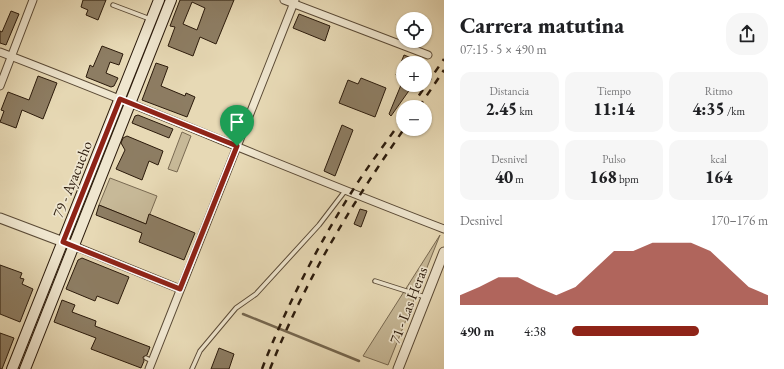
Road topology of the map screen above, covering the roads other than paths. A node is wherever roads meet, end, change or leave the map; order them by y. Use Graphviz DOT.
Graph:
graph roads {
  1 [pos="33,0"];
  2 [pos="159,0"];
  3 [pos="171,0"];
  4 [pos="284,0"];
  5 [pos="295,2"];
  6 [pos="113,5"];
  7 [pos="151,19"];
  8 [pos="0,52"];
  9 [pos="428,55"];
  10 [pos="12,56"];
  11 [pos="0,86"];
  12 [pos="120,99"];
  13 [pos="132,103"];
  14 [pos="237,146"];
  15 [pos="345,191"];
  16 [pos="0,218"];
  17 [pos="444,229"];
  18 [pos="63,242"];
  19 [pos="74,246"];
  20 [pos="444,252"];
  21 [pos="375,281"];
  22 [pos="180,289"];
  23 [pos="426,298"];
  24 [pos="12,369"];
  25 [pos="25,369"];
  26 [pos="149,369"];
  27 [pos="192,369"];
  28 [pos="398,369"];
  1 -- 10 [label="street"];
  2 -- 7 [label="main road, 79 - Ayacucho"];
  3 -- 13 [label="main road, 79 - Ayacucho"];
  4 -- 5 [label="street"];
  5 -- 9 [label="street"];
  5 -- 14 [label="street"];
  6 -- 7 [label="lane"];
  7 -- 12 [label="main road, 79 - Ayacucho"];
  8 -- 10 [label="street"];
  10 -- 11 [label="street"];
  10 -- 12 [label="street"];
  12 -- 13 [label="street"];
  12 -- 18 [label="main road, 79 - Ayacucho"];
  13 -- 14 [label="street"];
  13 -- 19 [label="main road, 79 - Ayacucho"];
  14 -- 15 [label="street"];
  14 -- 22 [label="street"];
  15 -- 17 [label="street"];
  15 -- 27 [label="lane"];
  16 -- 18 [label="street"];
  18 -- 19 [label="street"];
  18 -- 24 [label="main road, 79 - Ayacucho"];
  19 -- 22 [label="street"];
  19 -- 25 [label="main road, 79 - Ayacucho"];
  20 -- 23 [label="street, 71 - Las Heras"];
  21 -- 23 [label="lane"];
  22 -- 26 [label="street"];
  23 -- 28 [label="street, 71 - Las Heras"];
}
